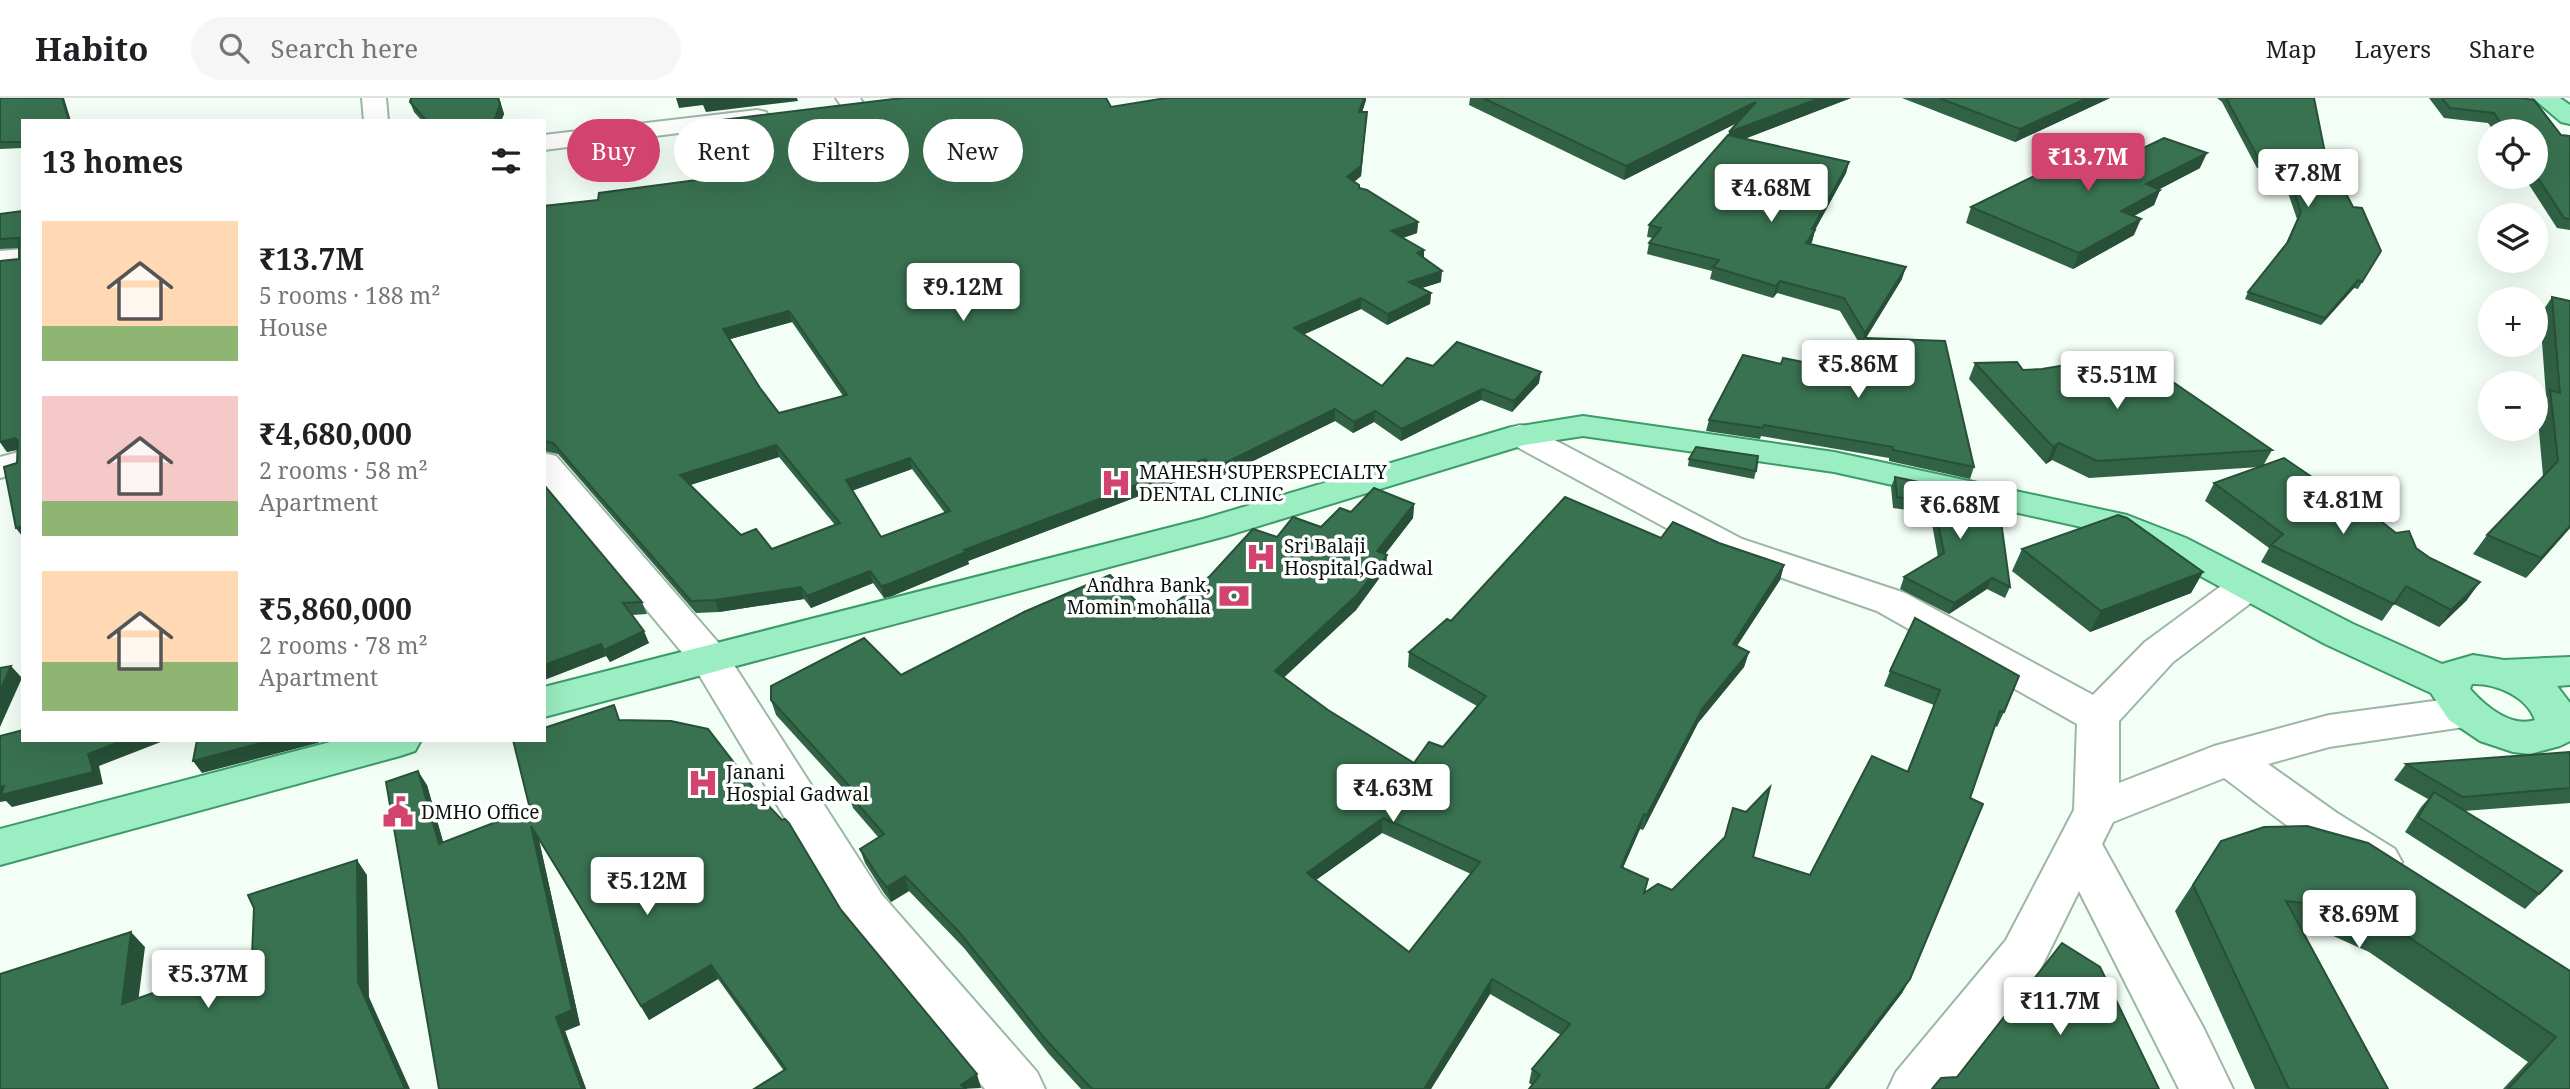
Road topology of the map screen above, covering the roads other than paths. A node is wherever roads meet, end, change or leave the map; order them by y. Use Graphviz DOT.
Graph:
graph roads {
  1 [pos="374,98"];
  2 [pos="2545,98"];
  3 [pos="850,101"];
  4 [pos="877,101"];
  5 [pos="825,108"];
  6 [pos="785,113"];
  7 [pos="2570,117"];
  8 [pos="376,119"];
  9 [pos="546,143"];
  10 [pos="21,258"];
  11 [pos="0,260"];
  12 [pos="1520,435"];
  13 [pos="21,462"];
  14 [pos="546,465"];
  15 [pos="0,468"];
  16 [pos="2246,587"];
  17 [pos="709,658"];
  18 [pos="2570,671"];
  19 [pos="2504,674"];
  20 [pos="2455,697"];
  21 [pos="546,701"];
  22 [pos="2098,717"];
  23 [pos="2564,725"];
  24 [pos="393,742"];
  25 [pos="2229,758"];
  26 [pos="2087,827"];
  27 [pos="0,847"];
  28 [pos="2412,883"];
  29 [pos="1018,1089"];
  30 [pos="1915,1089"];
  31 [pos="2206,1089"];
  1 -- 8 [label="street"];
  2 -- 7 [label="main road"];
  3 -- 4 [label="street"];
  3 -- 5 [label="street"];
  6 -- 9 [label="street"];
  10 -- 11 [label="street"];
  12 -- 16 [label="main road"];
  12 -- 17 [label="main road"];
  12 -- 22 [label="street"];
  13 -- 15 [label="street"];
  14 -- 17 [label="street"];
  16 -- 20 [label="main road"];
  16 -- 22 [label="street"];
  17 -- 21 [label="main road"];
  17 -- 29 [label="street"];
  18 -- 19 [label="main road"];
  19 -- 20 [label="main road"];
  19 -- 23 [label="main road"];
  20 -- 23 [label="main road"];
  20 -- 25 [label="street"];
  22 -- 26 [label="street"];
  24 -- 27 [label="main road"];
  25 -- 26 [label="street"];
  25 -- 28 [label="street"];
  26 -- 30 [label="street"];
  26 -- 31 [label="street"];
}
